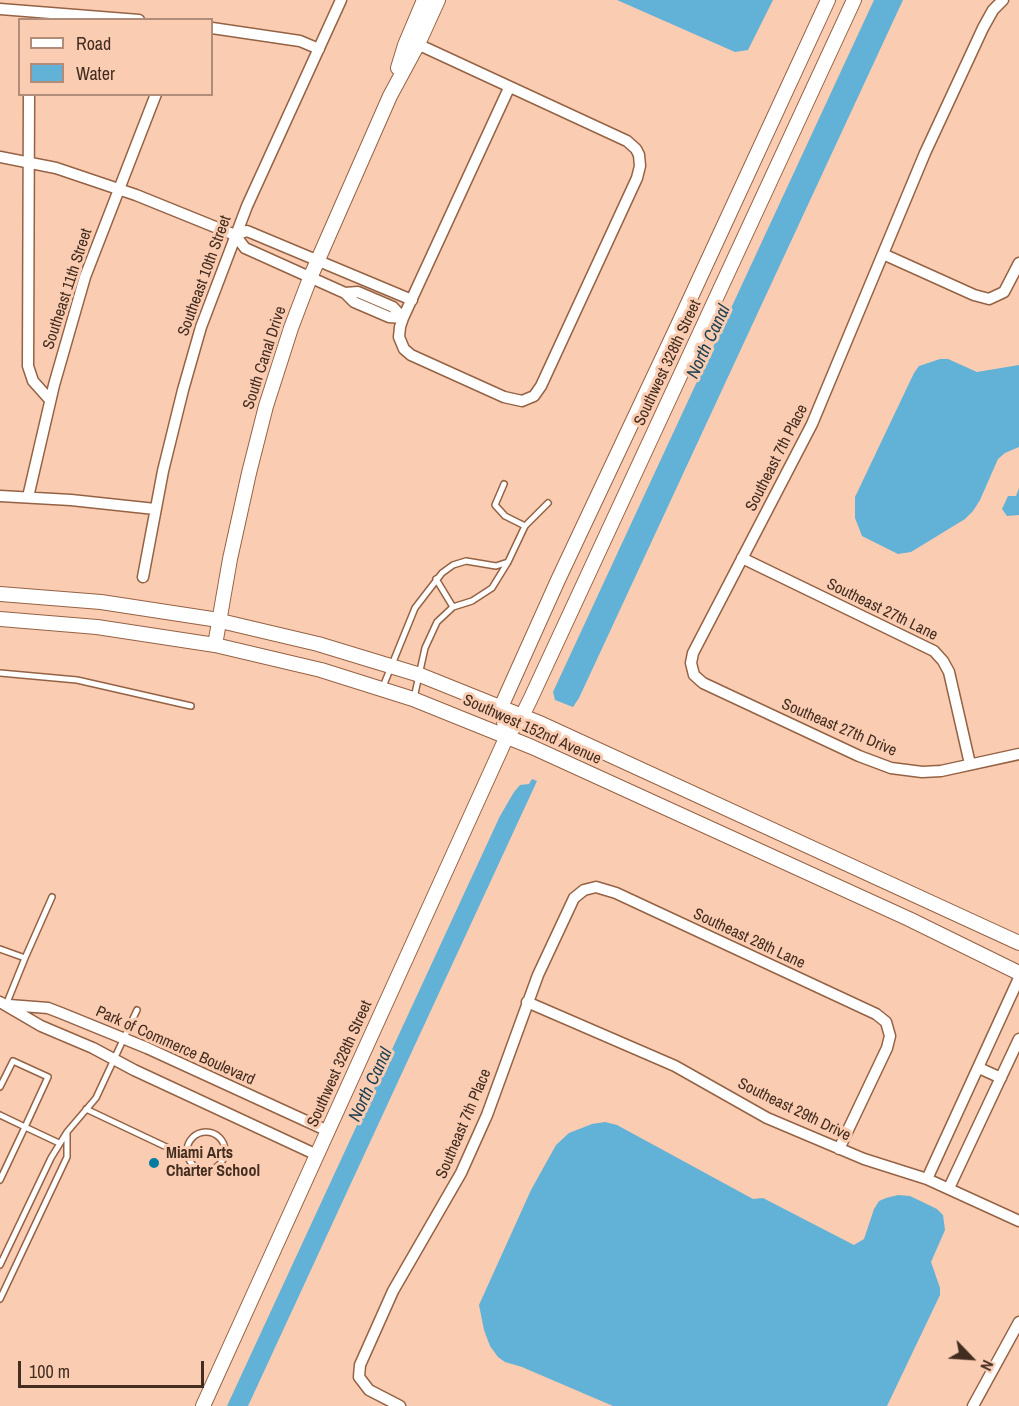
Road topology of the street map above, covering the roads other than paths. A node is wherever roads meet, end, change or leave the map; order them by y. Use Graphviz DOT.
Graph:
graph roads {
  1 [pos="341,0"];
  2 [pos="424,0"];
  3 [pos="438,0"];
  4 [pos="828,0"];
  5 [pos="854,0"];
  6 [pos="1003,0"];
  7 [pos="0,9"];
  8 [pos="29,15"];
  9 [pos="95,18"];
  10 [pos="213,28"];
  11 [pos="412,42"];
  12 [pos="319,49"];
  13 [pos="509,88"];
  14 [pos="29,96"];
  15 [pos="155,96"];
  16 [pos="0,156"];
  17 [pos="28,161"];
  18 [pos="118,188"];
  19 [pos="235,236"];
  20 [pos="270,240"];
  21 [pos="883,254"];
  22 [pos="264,256"];
  23 [pos="318,260"];
  24 [pos="1019,263"];
  25 [pos="310,278"];
  26 [pos="412,300"];
  27 [pos="403,318"];
  28 [pos="50,400"];
  29 [pos="504,484"];
  30 [pos="0,496"];
  31 [pos="28,497"];
  32 [pos="548,503"];
  33 [pos="155,509"];
  34 [pos="525,526"];
  35 [pos="742,558"];
  36 [pos="508,562"];
  37 [pos="143,577"];
  38 [pos="436,579"];
  39 [pos="0,594"];
  40 [pos="453,607"];
  41 [pos="0,619"];
  42 [pos="219,620"];
  43 [pos="215,645"];
  44 [pos="391,665"];
  45 [pos="693,672"];
  46 [pos="0,673"];
  47 [pos="420,675"];
  48 [pos="382,689"];
  49 [pos="413,699"];
  50 [pos="191,706"];
  51 [pos="501,706"];
  52 [pos="522,716"];
  53 [pos="507,736"];
  54 [pos="1019,754"];
  55 [pos="970,764"];
  56 [pos="596,887"];
  57 [pos="52,897"];
  58 [pos="1019,943"];
  59 [pos="0,949"];
  60 [pos="25,958"];
  61 [pos="1019,973"];
  62 [pos="1019,978"];
  63 [pos="527,1002"];
  64 [pos="3,1004"];
  65 [pos="137,1010"];
  66 [pos="124,1038"];
  67 [pos="1019,1040"];
  68 [pos="114,1059"];
  69 [pos="979,1068"];
  70 [pos="1001,1078"];
  71 [pos="0,1088"];
  72 [pos="86,1109"];
  73 [pos="0,1115"];
  74 [pos="25,1127"];
  75 [pos="328,1131"];
  76 [pos="67,1132"];
  77 [pos="59,1143"];
  78 [pos="839,1149"];
  79 [pos="188,1154"];
  80 [pos="317,1155"];
  81 [pos="927,1179"];
  82 [pos="0,1180"];
  83 [pos="949,1188"];
  84 [pos="1019,1221"];
  85 [pos="0,1265"];
  86 [pos="0,1299"];
  87 [pos="1019,1322"];
  88 [pos="203,1406"];
  89 [pos="400,1406"];
  90 [pos="973,1406"];
  1 -- 12 [label="street, Southeast 10th Street"];
  2 -- 11 [label="street, South Canal Drive"];
  3 -- 11 [label="street, South Canal Drive"];
  4 -- 51 [label="street, Southwest 328th Street"];
  5 -- 52 [label="street, Southwest 328th Street"];
  6 -- 21 [label="street, Southeast 7th Place"];
  7 -- 8 [label="street"];
  8 -- 9 [label="street"];
  10 -- 12 [label="street"];
  11 -- 13 [label="street"];
  11 -- 23 [label="street, South Canal Drive"];
  12 -- 19 [label="street, Southeast 10th Street"];
  13 -- 26 [label="street"];
  13 -- 27 [label="street"];
  14 -- 17 [label="street"];
  15 -- 18 [label="street, Southeast 11th Street"];
  16 -- 17 [label="street"];
  17 -- 18 [label="street"];
  17 -- 28 [label="street"];
  18 -- 19 [label="street"];
  18 -- 28 [label="street, Southeast 11th Street"];
  19 -- 20 [label="street"];
  19 -- 22 [label="street"];
  19 -- 33 [label="street, Southeast 10th Street"];
  20 -- 22 [label="street"];
  20 -- 23 [label="street"];
  21 -- 24 [label="street"];
  21 -- 35 [label="street, Southeast 7th Place"];
  22 -- 25 [label="street"];
  23 -- 25 [label="street, South Canal Drive"];
  23 -- 26 [label="street"];
  25 -- 27 [label="street"];
  25 -- 42 [label="street, South Canal Drive"];
  26 -- 27 [label="street"];
  28 -- 31 [label="street, Southeast 11th Street"];
  29 -- 34 [label="lane"];
  30 -- 31 [label="street"];
  31 -- 33 [label="street"];
  32 -- 34 [label="lane"];
  33 -- 37 [label="street, Southeast 10th Street"];
  34 -- 36 [label="lane"];
  35 -- 45 [label="street, Southeast 7th Place"];
  35 -- 55 [label="street, Southeast 27th Lane"];
  36 -- 38 [label="lane"];
  36 -- 40 [label="lane"];
  38 -- 40 [label="lane"];
  38 -- 44 [label="lane"];
  39 -- 42 [label="street, Southwest 152nd Avenue"];
  40 -- 47 [label="lane"];
  41 -- 43 [label="street, Southwest 152nd Avenue"];
  42 -- 43 [label="street, South Canal Drive"];
  42 -- 44 [label="street, Southwest 152nd Avenue"];
  43 -- 48 [label="street, Southwest 152nd Avenue"];
  44 -- 47 [label="street, Southwest 152nd Avenue"];
  44 -- 48 [label="lane"];
  45 -- 55 [label="street, Southeast 27th Drive"];
  46 -- 50 [label="lane"];
  47 -- 49 [label="lane"];
  47 -- 51 [label="street, Southwest 152nd Avenue"];
  48 -- 49 [label="street, Southwest 152nd Avenue"];
  49 -- 53 [label="street, Southwest 152nd Avenue"];
  51 -- 52 [label="street, Southwest 152nd Avenue"];
  51 -- 53 [label="street"];
  52 -- 53 [label="street, Southwest 328th Street"];
  52 -- 58 [label="street, Southwest 152nd Avenue"];
  53 -- 61 [label="street, Southwest 152nd Avenue"];
  53 -- 75 [label="street, Southwest 328th Street"];
  54 -- 55 [label="street, Southeast 27th Drive"];
  56 -- 63 [label="street, Southeast 7th Place"];
  56 -- 78 [label="street, Southeast 28th Lane"];
  57 -- 60 [label="lane"];
  59 -- 60 [label="lane"];
  60 -- 64 [label="lane"];
  62 -- 69 [label="street"];
  63 -- 78 [label="street, Southeast 29th Drive"];
  63 -- 89 [label="street, Southeast 7th Place"];
  64 -- 66 [label="street, Park of Commerce Boulevard"];
  64 -- 68 [label="street"];
  65 -- 66 [label="lane"];
  66 -- 68 [label="lane"];
  66 -- 75 [label="street, Park of Commerce Boulevard"];
  67 -- 70 [label="street"];
  68 -- 72 [label="lane"];
  68 -- 80 [label="street"];
  69 -- 70 [label="street"];
  69 -- 81 [label="street"];
  70 -- 83 [label="street"];
  71 -- 74 [label="lane"];
  72 -- 76 [label="lane"];
  72 -- 79 [label="lane"];
  73 -- 74 [label="lane"];
  74 -- 77 [label="lane"];
  74 -- 82 [label="lane"];
  75 -- 80 [label="street, Southwest 328th Street"];
  76 -- 77 [label="lane"];
  76 -- 86 [label="lane"];
  77 -- 85 [label="lane"];
  78 -- 81 [label="street, Southeast 29th Drive"];
  79 -- 79 [label="lane"];
  80 -- 88 [label="street, Southwest 328th Street"];
  81 -- 83 [label="street, Southeast 29th Drive"];
  83 -- 84 [label="street, Southeast 29th Drive"];
  87 -- 90 [label="street"];
}
